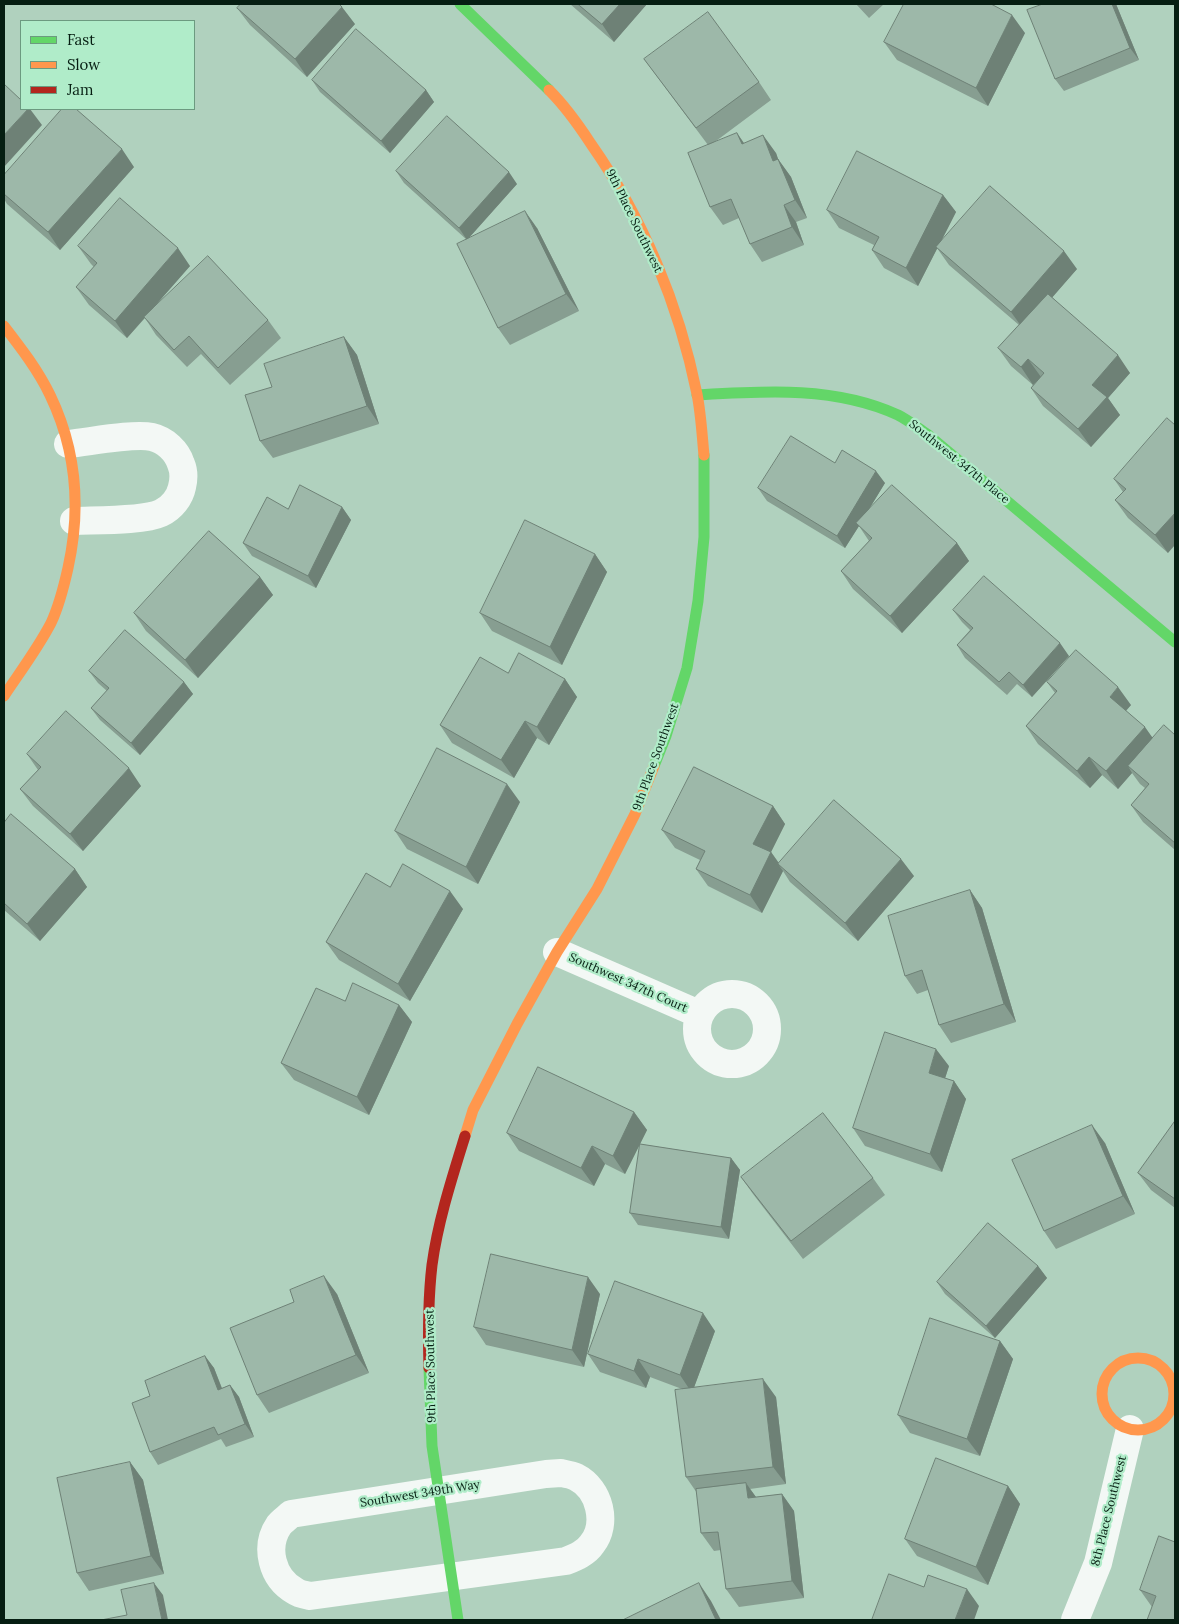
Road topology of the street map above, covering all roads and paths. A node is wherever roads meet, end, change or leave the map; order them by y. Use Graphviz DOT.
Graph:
graph roads {
  1 [pos="460,4"];
  2 [pos="4,326"];
  3 [pos="697,395"];
  4 [pos="68,444"];
  5 [pos="74,521"];
  6 [pos="1175,642"];
  7 [pos="4,696"];
  8 [pos="557,952"];
  9 [pos="699,1014"];
  10 [pos="1130,1430"];
  11 [pos="439,1491"];
  12 [pos="452,1576"];
  13 [pos="458,1620"];
  14 [pos="1075,1620"];
  1 -- 3 [label="street, 9th Place Southwest"];
  2 -- 4 [label="street"];
  3 -- 6 [label="street, Southwest 347th Place"];
  3 -- 8 [label="street, 9th Place Southwest"];
  4 -- 5 [label="street"];
  4 -- 5 [label="street"];
  5 -- 7 [label="street"];
  8 -- 9 [label="street, Southwest 347th Court"];
  8 -- 11 [label="street, 9th Place Southwest"];
  10 -- 10 [label="street"];
  10 -- 14 [label="street, 8th Place Southwest"];
  11 -- 12 [label="street, 9th Place Southwest"];
  11 -- 12 [label="street, Southwest 349th Way"];
  11 -- 12 [label="street, Southwest 349th Way"];
  12 -- 13 [label="street"];
}
